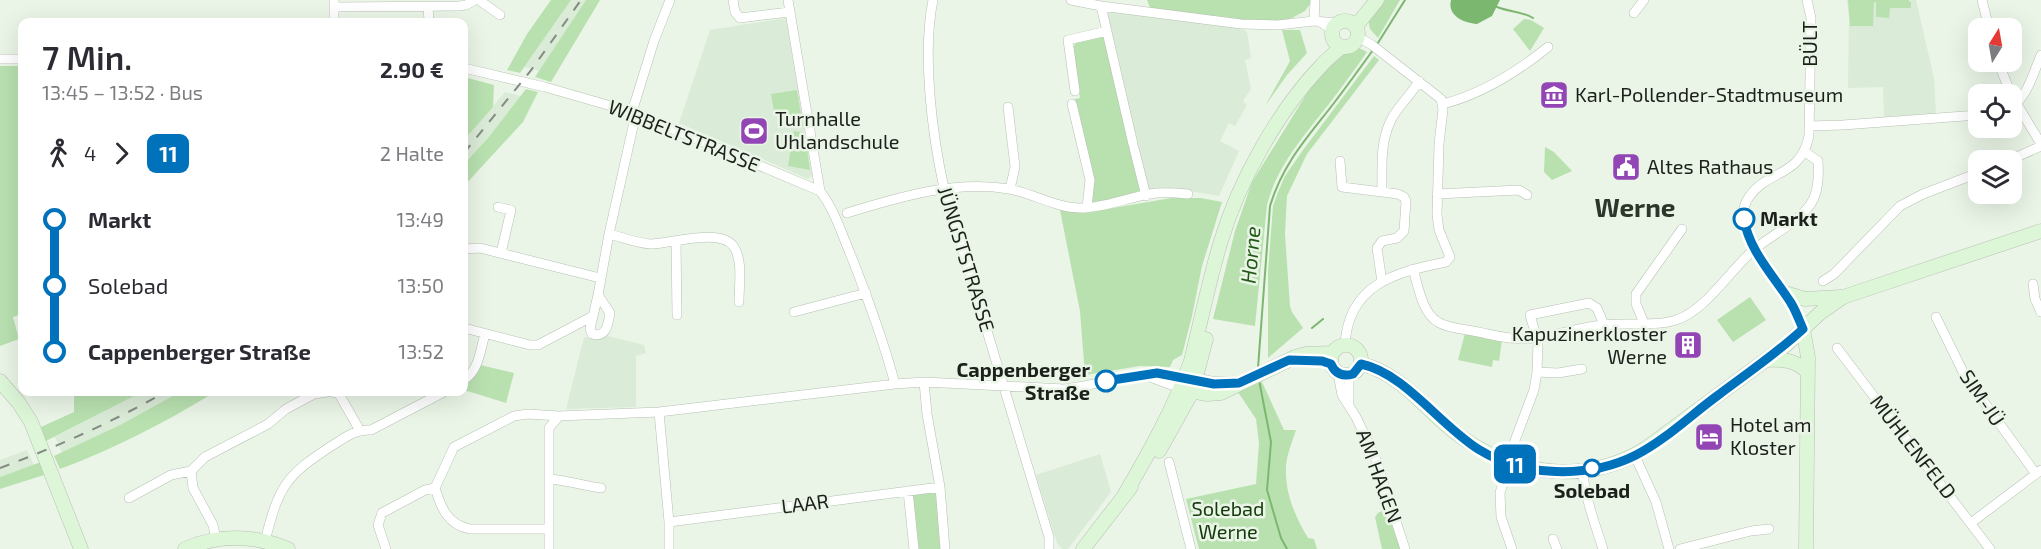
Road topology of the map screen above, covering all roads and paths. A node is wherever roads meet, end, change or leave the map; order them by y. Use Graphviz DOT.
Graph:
graph roads {
  1 [pos="477,0"];
  2 [pos="670,0"];
  3 [pos="733,0"];
  4 [pos="788,0"];
  5 [pos="933,0"];
  6 [pos="1071,0"];
  7 [pos="1315,0"];
  8 [pos="1369,0"];
  9 [pos="1377,0"];
  10 [pos="1644,0"];
  11 [pos="1807,0"];
  12 [pos="1982,0"];
  13 [pos="334,4"];
  14 [pos="428,6"];
  15 [pos="1101,6"];
  16 [pos="789,12"];
  17 [pos="1634,13"];
  18 [pos="500,15"];
  19 [pos="429,18"];
  20 [pos="1986,18"];
  21 [pos="1316,21"];
  22 [pos="1107,31"];
  23 [pos="1344,32"];
  24 [pos="1548,47"];
  25 [pos="2041,55"];
  26 [pos="0,59"];
  27 [pos="18,59"];
  28 [pos="468,69"];
  29 [pos="1419,81"];
  30 [pos="1075,91"];
  31 [pos="2022,95"];
  32 [pos="1072,104"];
  33 [pos="1443,104"];
  34 [pos="1008,107"];
  35 [pos="634,112"];
  36 [pos="1968,116"];
  37 [pos="2022,116"];
  38 [pos="1809,126"];
  39 [pos="2041,145"];
  40 [pos="1804,152"];
  41 [pos="2022,154"];
  42 [pos="1340,161"];
  43 [pos="1968,177"];
  44 [pos="944,188"];
  45 [pos="1010,189"];
  46 [pos="820,191"];
  47 [pos="1382,191"];
  48 [pos="1188,194"];
  49 [pos="1437,194"];
  50 [pos="1527,195"];
  51 [pos="1146,196"];
  52 [pos="498,207"];
  53 [pos="1087,207"];
  54 [pos="848,213"];
  55 [pos="1682,229"];
  56 [pos="2041,231"];
  57 [pos="609,234"];
  58 [pos="676,241"];
  59 [pos="468,248"];
  60 [pos="1755,249"];
  61 [pos="501,253"];
  62 [pos="1413,269"];
  63 [pos="600,278"];
  64 [pos="1823,281"];
  65 [pos="1382,282"];
  66 [pos="2033,284"];
  67 [pos="866,293"];
  68 [pos="1785,293"];
  69 [pos="598,295"];
  70 [pos="1843,297"];
  71 [pos="739,302"];
  72 [pos="794,312"];
  73 [pos="2041,312"];
  74 [pos="677,315"];
  75 [pos="593,316"];
  76 [pos="1936,317"];
  77 [pos="1644,323"];
  78 [pos="1604,325"];
  79 [pos="468,329"];
  80 [pos="1803,329"];
  81 [pos="485,334"];
  82 [pos="1537,337"];
  83 [pos="1345,345"];
  84 [pos="1838,348"];
  85 [pos="1766,360"];
  86 [pos="1361,364"];
  87 [pos="1337,367"];
  88 [pos="1582,369"];
  89 [pos="1537,372"];
  90 [pos="1808,372"];
  91 [pos="468,377"];
  92 [pos="0,381"];
  93 [pos="924,382"];
  94 [pos="895,384"];
  95 [pos="1188,385"];
  96 [pos="1004,386"];
  97 [pos="310,396"];
  98 [pos="340,396"];
  99 [pos="436,396"];
  100 [pos="659,412"];
  101 [pos="559,416"];
  102 [pos="359,429"];
  103 [pos="1635,456"];
  104 [pos="1169,462"];
  105 [pos="1508,462"];
  106 [pos="1583,470"];
  107 [pos="191,471"];
  108 [pos="2038,472"];
  109 [pos="549,479"];
  110 [pos="940,487"];
  111 [pos="435,488"];
  112 [pos="601,488"];
  113 [pos="908,491"];
  114 [pos="129,498"];
  115 [pos="669,522"];
  116 [pos="1971,523"];
  117 [pos="548,529"];
  118 [pos="1768,529"];
  119 [pos="216,539"];
  120 [pos="265,541"];
  121 [pos="1049,548"];
  122 [pos="1987,548"];
  123 [pos="81,549"];
  124 [pos="185,549"];
  125 [pos="288,549"];
  126 [pos="386,549"];
  127 [pos="549,549"];
  128 [pos="669,549"];
  129 [pos="914,549"];
  130 [pos="945,549"];
  131 [pos="1083,549"];
  132 [pos="1191,549"];
  133 [pos="1405,549"];
  134 [pos="1512,549"];
  135 [pos="1603,549"];
  136 [pos="1669,549"];
  137 [pos="1680,549"];
  138 [pos="1806,549"];
  1 -- 14 [label="street"];
  1 -- 18 [label="street"];
  2 -- 35 [label="street"];
  3 -- 16 [label="street"];
  4 -- 16 [label="street"];
  5 -- 44 [label="street, JÜNGSTSTRASSE"];
  6 -- 15 [label="street"];
  7 -- 21 [label="street"];
  8 -- 23 [label="main road"];
  9 -- 23 [label="main road"];
  10 -- 17 [label="street"];
  11 -- 38 [label="street, BÜLT"];
  12 -- 20 [label="street"];
  13 -- 14 [label="street"];
  14 -- 19 [label="street"];
  15 -- 21 [label="street"];
  15 -- 22 [label="street"];
  16 -- 46 [label="street"];
  21 -- 23 [label="street"];
  22 -- 30 [label="street"];
  22 -- 51 [label="street"];
  23 -- 29 [label="street"];
  23 -- 95 [label="main road"];
  24 -- 33 [label="street"];
  25 -- 31 [label="street"];
  26 -- 27 [label="street"];
  28 -- 35 [label="street, WIBBELTSTRASSE"];
  29 -- 33 [label="street"];
  29 -- 47 [label="street"];
  32 -- 53 [label="street"];
  33 -- 49 [label="street"];
  34 -- 45 [label="street"];
  35 -- 46 [label="street, WIBBELTSTRASSE"];
  35 -- 57 [label="street"];
  36 -- 38 [label="street"];
  37 -- 39 [label="street"];
  38 -- 40 [label="street, BÜLT"];
  39 -- 41 [label="street"];
  40 -- 60 [label="street"];
  40 -- 60 [label="street"];
  42 -- 47 [label="street"];
  43 -- 64 [label="street"];
  44 -- 45 [label="street"];
  44 -- 54 [label="street"];
  44 -- 96 [label="street, JÜNGSTSTRASSE"];
  45 -- 53 [label="street"];
  46 -- 67 [label="street"];
  47 -- 65 [label="street"];
  48 -- 51 [label="street"];
  49 -- 50 [label="street"];
  49 -- 62 [label="street"];
  51 -- 53 [label="street"];
  52 -- 61 [label="street"];
  55 -- 77 [label="street"];
  56 -- 70 [label="main road"];
  57 -- 58 [label="street"];
  57 -- 63 [label="street"];
  58 -- 71 [label="street"];
  58 -- 74 [label="street"];
  59 -- 61 [label="street"];
  60 -- 68 [label="street"];
  60 -- 77 [label="street"];
  61 -- 63 [label="street"];
  62 -- 65 [label="street"];
  62 -- 82 [label="street"];
  63 -- 69 [label="street"];
  65 -- 83 [label="street"];
  66 -- 73 [label="street"];
  67 -- 72 [label="street"];
  67 -- 94 [label="street"];
  68 -- 70 [label="main road"];
  68 -- 80 [label="street"];
  69 -- 75 [label="street"];
  69 -- 75 [label="street"];
  70 -- 80 [label="main road"];
  75 -- 81 [label="street"];
  76 -- 108 [label="street, SIM-JÜ"];
  77 -- 78 [label="street"];
  78 -- 82 [label="street"];
  78 -- 82 [label="street"];
  79 -- 81 [label="street"];
  80 -- 85 [label="main road"];
  80 -- 90 [label="main road"];
  81 -- 91 [label="street"];
  82 -- 89 [label="street"];
  83 -- 86 [label="main road"];
  83 -- 87 [label="main road"];
  84 -- 116 [label="street, MÜHLENFELD"];
  85 -- 90 [label="main road"];
  85 -- 103 [label="main road"];
  86 -- 87 [label="main road"];
  86 -- 105 [label="main road"];
  87 -- 95 [label="main road"];
  87 -- 133 [label="street, AM HAGEN"];
  88 -- 89 [label="street"];
  89 -- 105 [label="street"];
  90 -- 138 [label="main road"];
  92 -- 123 [label="main road"];
  93 -- 94 [label="street"];
  93 -- 96 [label="street"];
  93 -- 110 [label="street"];
  94 -- 100 [label="street"];
  95 -- 96 [label="street"];
  95 -- 131 [label="main road"];
  96 -- 121 [label="street, JÜNGSTSTRASSE"];
  97 -- 107 [label="street"];
  98 -- 102 [label="street"];
  99 -- 102 [label="street"];
  100 -- 101 [label="street"];
  100 -- 115 [label="street"];
  101 -- 109 [label="street"];
  101 -- 111 [label="street"];
  102 -- 120 [label="street"];
  103 -- 106 [label="main road"];
  103 -- 136 [label="street"];
  104 -- 132 [label="street"];
  105 -- 106 [label="main road"];
  105 -- 134 [label="street"];
  106 -- 135 [label="street"];
  107 -- 114 [label="street"];
  107 -- 119 [label="street"];
  108 -- 116 [label="street"];
  109 -- 112 [label="street"];
  109 -- 117 [label="street"];
  110 -- 113 [label="street, LAAR"];
  110 -- 130 [label="street"];
  111 -- 117 [label="street"];
  111 -- 126 [label="street"];
  113 -- 115 [label="street, LAAR"];
  113 -- 129 [label="street"];
  115 -- 128 [label="street"];
  116 -- 122 [label="street, MÜHLENFELD"];
  117 -- 127 [label="street"];
  118 -- 137 [label="street"];
  119 -- 120 [label="main road"];
  119 -- 124 [label="main road"];
  120 -- 125 [label="main road"];
}
